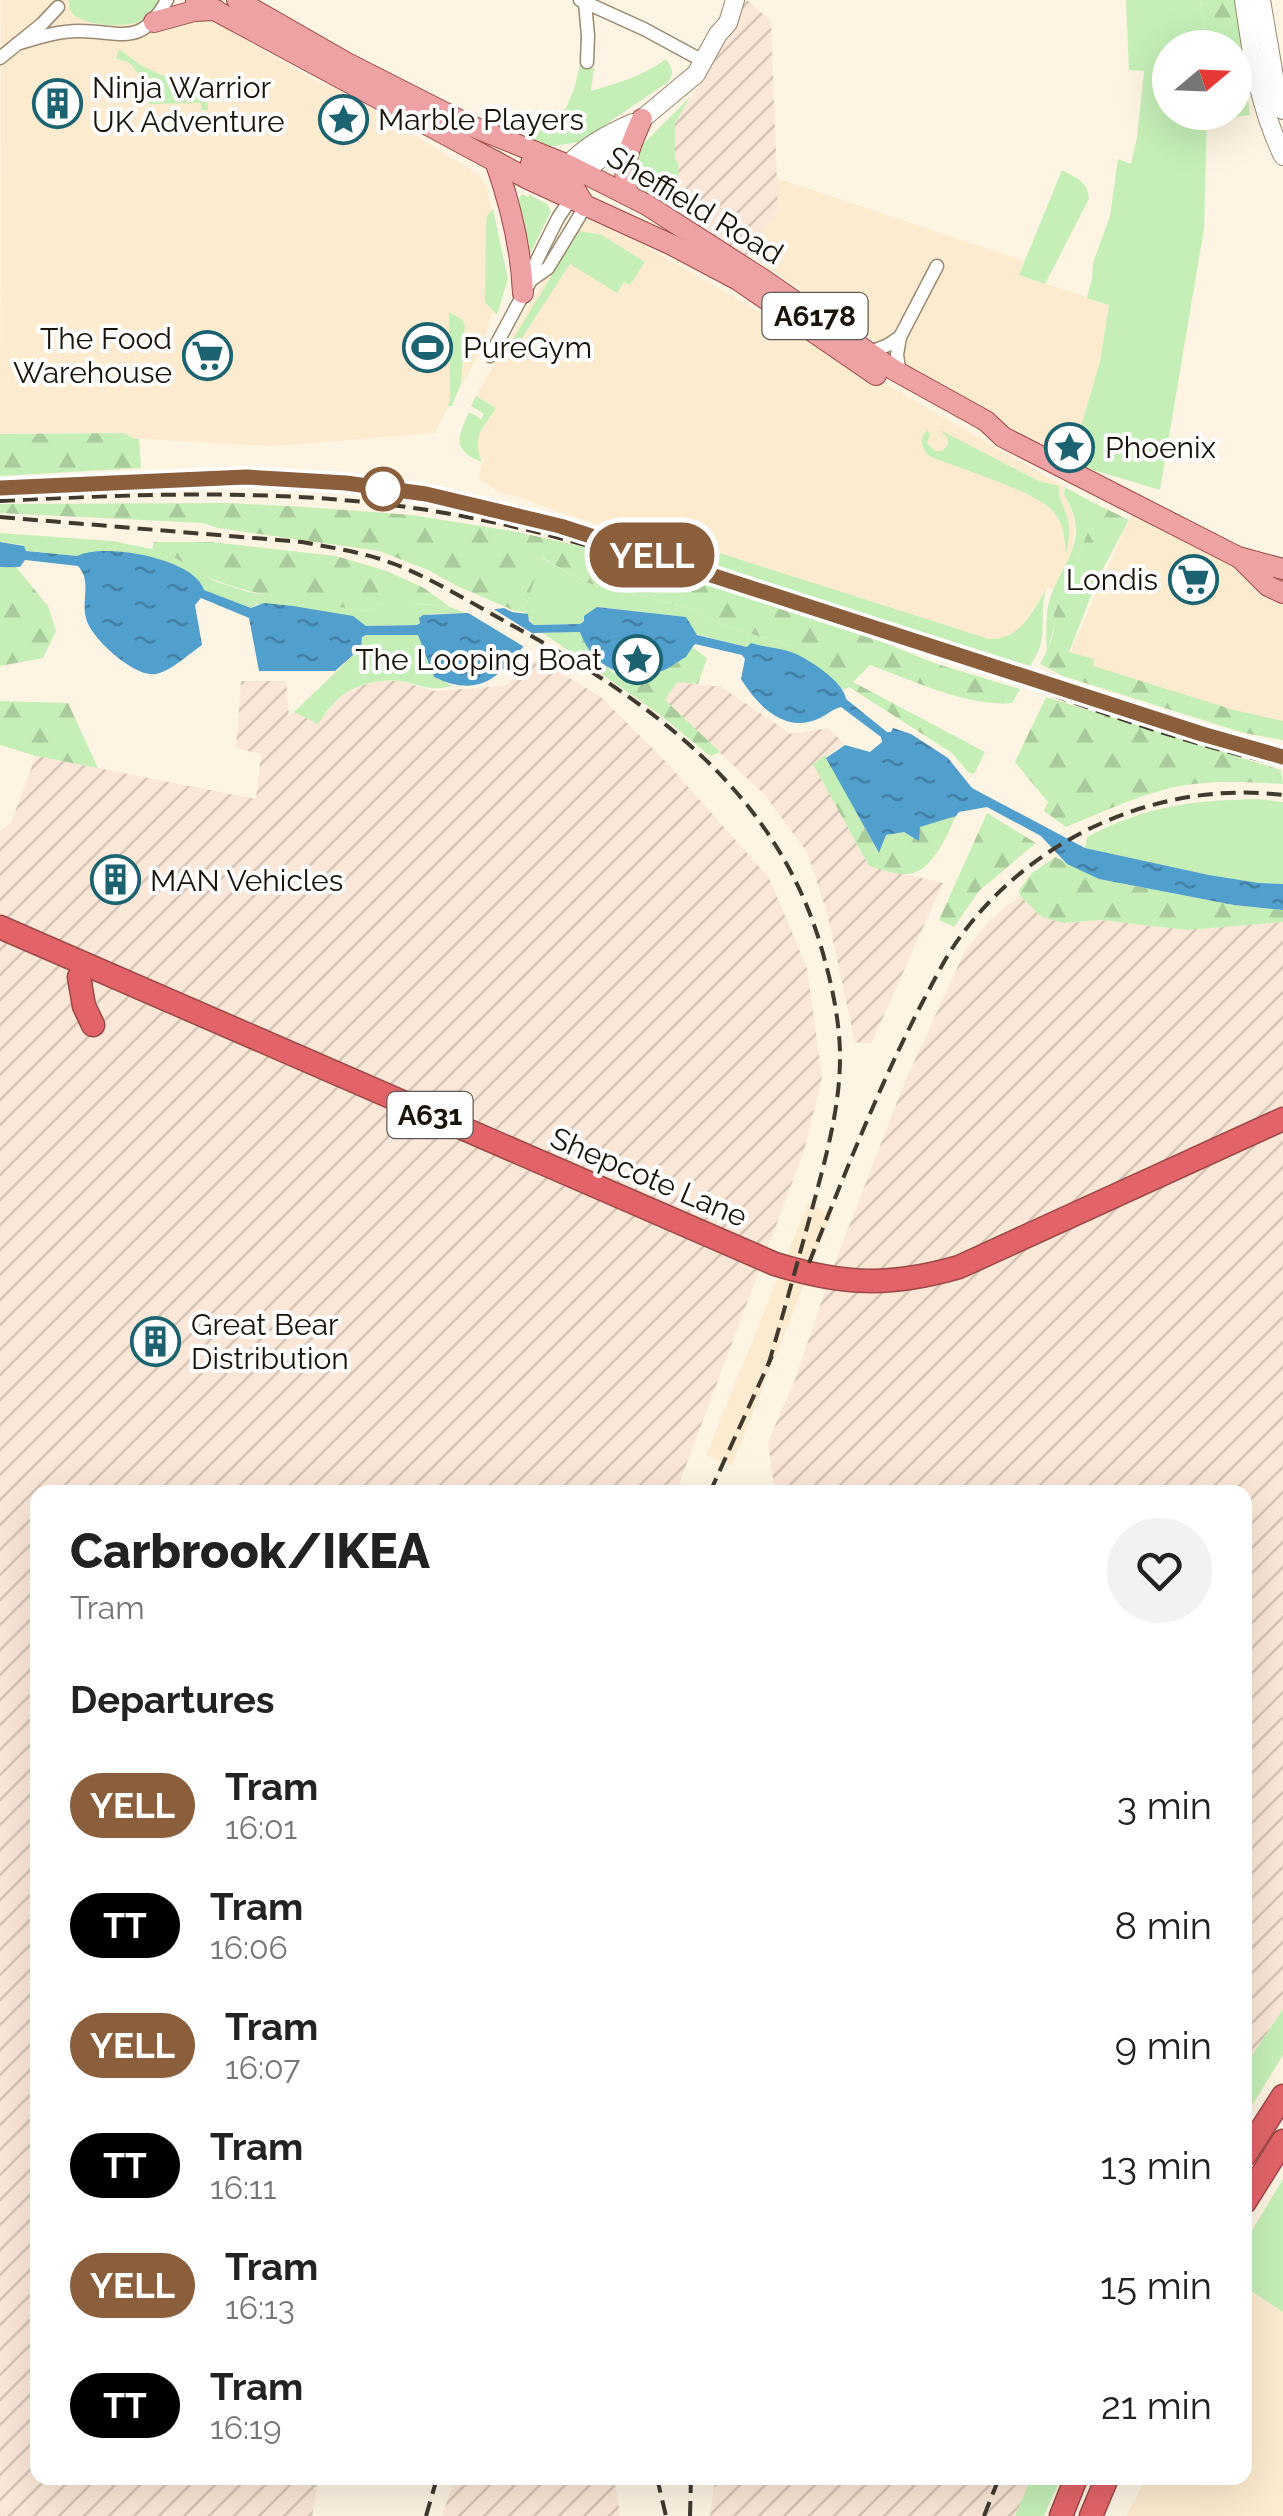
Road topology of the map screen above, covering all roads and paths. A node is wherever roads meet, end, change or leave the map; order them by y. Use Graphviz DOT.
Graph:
graph roads {
  1 [pos="167,0"];
  2 [pos="196,0"];
  3 [pos="237,0"];
  4 [pos="724,0"];
  5 [pos="735,0"];
  6 [pos="1244,0"];
  7 [pos="1261,0"];
  8 [pos="582,1"];
  9 [pos="58,4"];
  10 [pos="218,10"];
  11 [pos="154,22"];
  12 [pos="80,31"];
  13 [pos="718,34"];
  14 [pos="17,44"];
  15 [pos="0,58"];
  16 [pos="703,61"];
  17 [pos="587,62"];
  18 [pos="1254,72"];
  19 [pos="1275,82"];
  20 [pos="1283,110"];
  21 [pos="642,119"];
  22 [pos="1283,156"];
  23 [pos="496,161"];
  24 [pos="576,185"];
  25 [pos="628,194"];
  26 [pos="938,266"];
  27 [pos="527,286"];
  28 [pos="900,336"];
  29 [pos="868,353"];
  30 [pos="490,356"];
  31 [pos="900,374"];
  32 [pos="1003,437"];
  33 [pos="1238,557"];
  34 [pos="1283,569"];
  35 [pos="1283,593"];
  36 [pos="0,927"];
  37 [pos="0,943"];
  38 [pos="79,977"];
  39 [pos="112,983"];
  40 [pos="94,1025"];
  41 [pos="1283,1119"];
  42 [pos="1283,1136"];
  43 [pos="1283,2096"];
  44 [pos="1283,2141"];
  45 [pos="1252,2144"];
  46 [pos="1252,2191"];
  47 [pos="1073,2485"];
  48 [pos="1104,2485"];
  49 [pos="1061,2516"];
  50 [pos="1091,2516"];
  1 -- 11 [label="street"];
  2 -- 10 [label="main road, A6178"];
  3 -- 24 [label="main road, A6178"];
  4 -- 13 [label="street"];
  5 -- 13 [label="street"];
  6 -- 18 [label="street"];
  7 -- 19 [label="street"];
  8 -- 16 [label="street"];
  8 -- 17 [label="street"];
  9 -- 12 [label="street"];
  9 -- 14 [label="street"];
  10 -- 11 [label="main road"];
  10 -- 23 [label="main road, A6178"];
  11 -- 12 [label="street"];
  12 -- 14 [label="street"];
  13 -- 16 [label="street"];
  14 -- 15 [label="street"];
  16 -- 21 [label="street"];
  18 -- 19 [label="street"];
  18 -- 22 [label="street"];
  19 -- 20 [label="street"];
  21 -- 24 [label="street"];
  21 -- 25 [label="main road"];
  23 -- 24 [label="main road, A6178"];
  23 -- 27 [label="main road"];
  24 -- 25 [label="main road, Sheffield Road / A6178"];
  24 -- 27 [label="street"];
  24 -- 32 [label="main road, Sheffield Road / A6178"];
  25 -- 29 [label="main road, Sheffield Road / A6178"];
  26 -- 28 [label="street"];
  27 -- 30 [label="street"];
  28 -- 29 [label="street"];
  28 -- 31 [label="street"];
  29 -- 31 [label="main road, Sheffield Road / A6178"];
  31 -- 32 [label="main road, Sheffield Road / A6178"];
  32 -- 33 [label="main road, Sheffield Road / A6178"];
  33 -- 34 [label="main road, A6178"];
  33 -- 35 [label="main road, A6178"];
  36 -- 39 [label="highway, Shepcote Lane / A631"];
  37 -- 38 [label="highway, Shepcote Lane / A631"];
  38 -- 39 [label="highway, Shepcote Lane / A631"];
  38 -- 40 [label="highway"];
  39 -- 41 [label="highway, Shepcote Lane / A631"];
  39 -- 42 [label="highway, Shepcote Lane / A631"];
  43 -- 45 [label="highway"];
  44 -- 46 [label="highway"];
  47 -- 49 [label="highway"];
  48 -- 50 [label="highway"];
}
